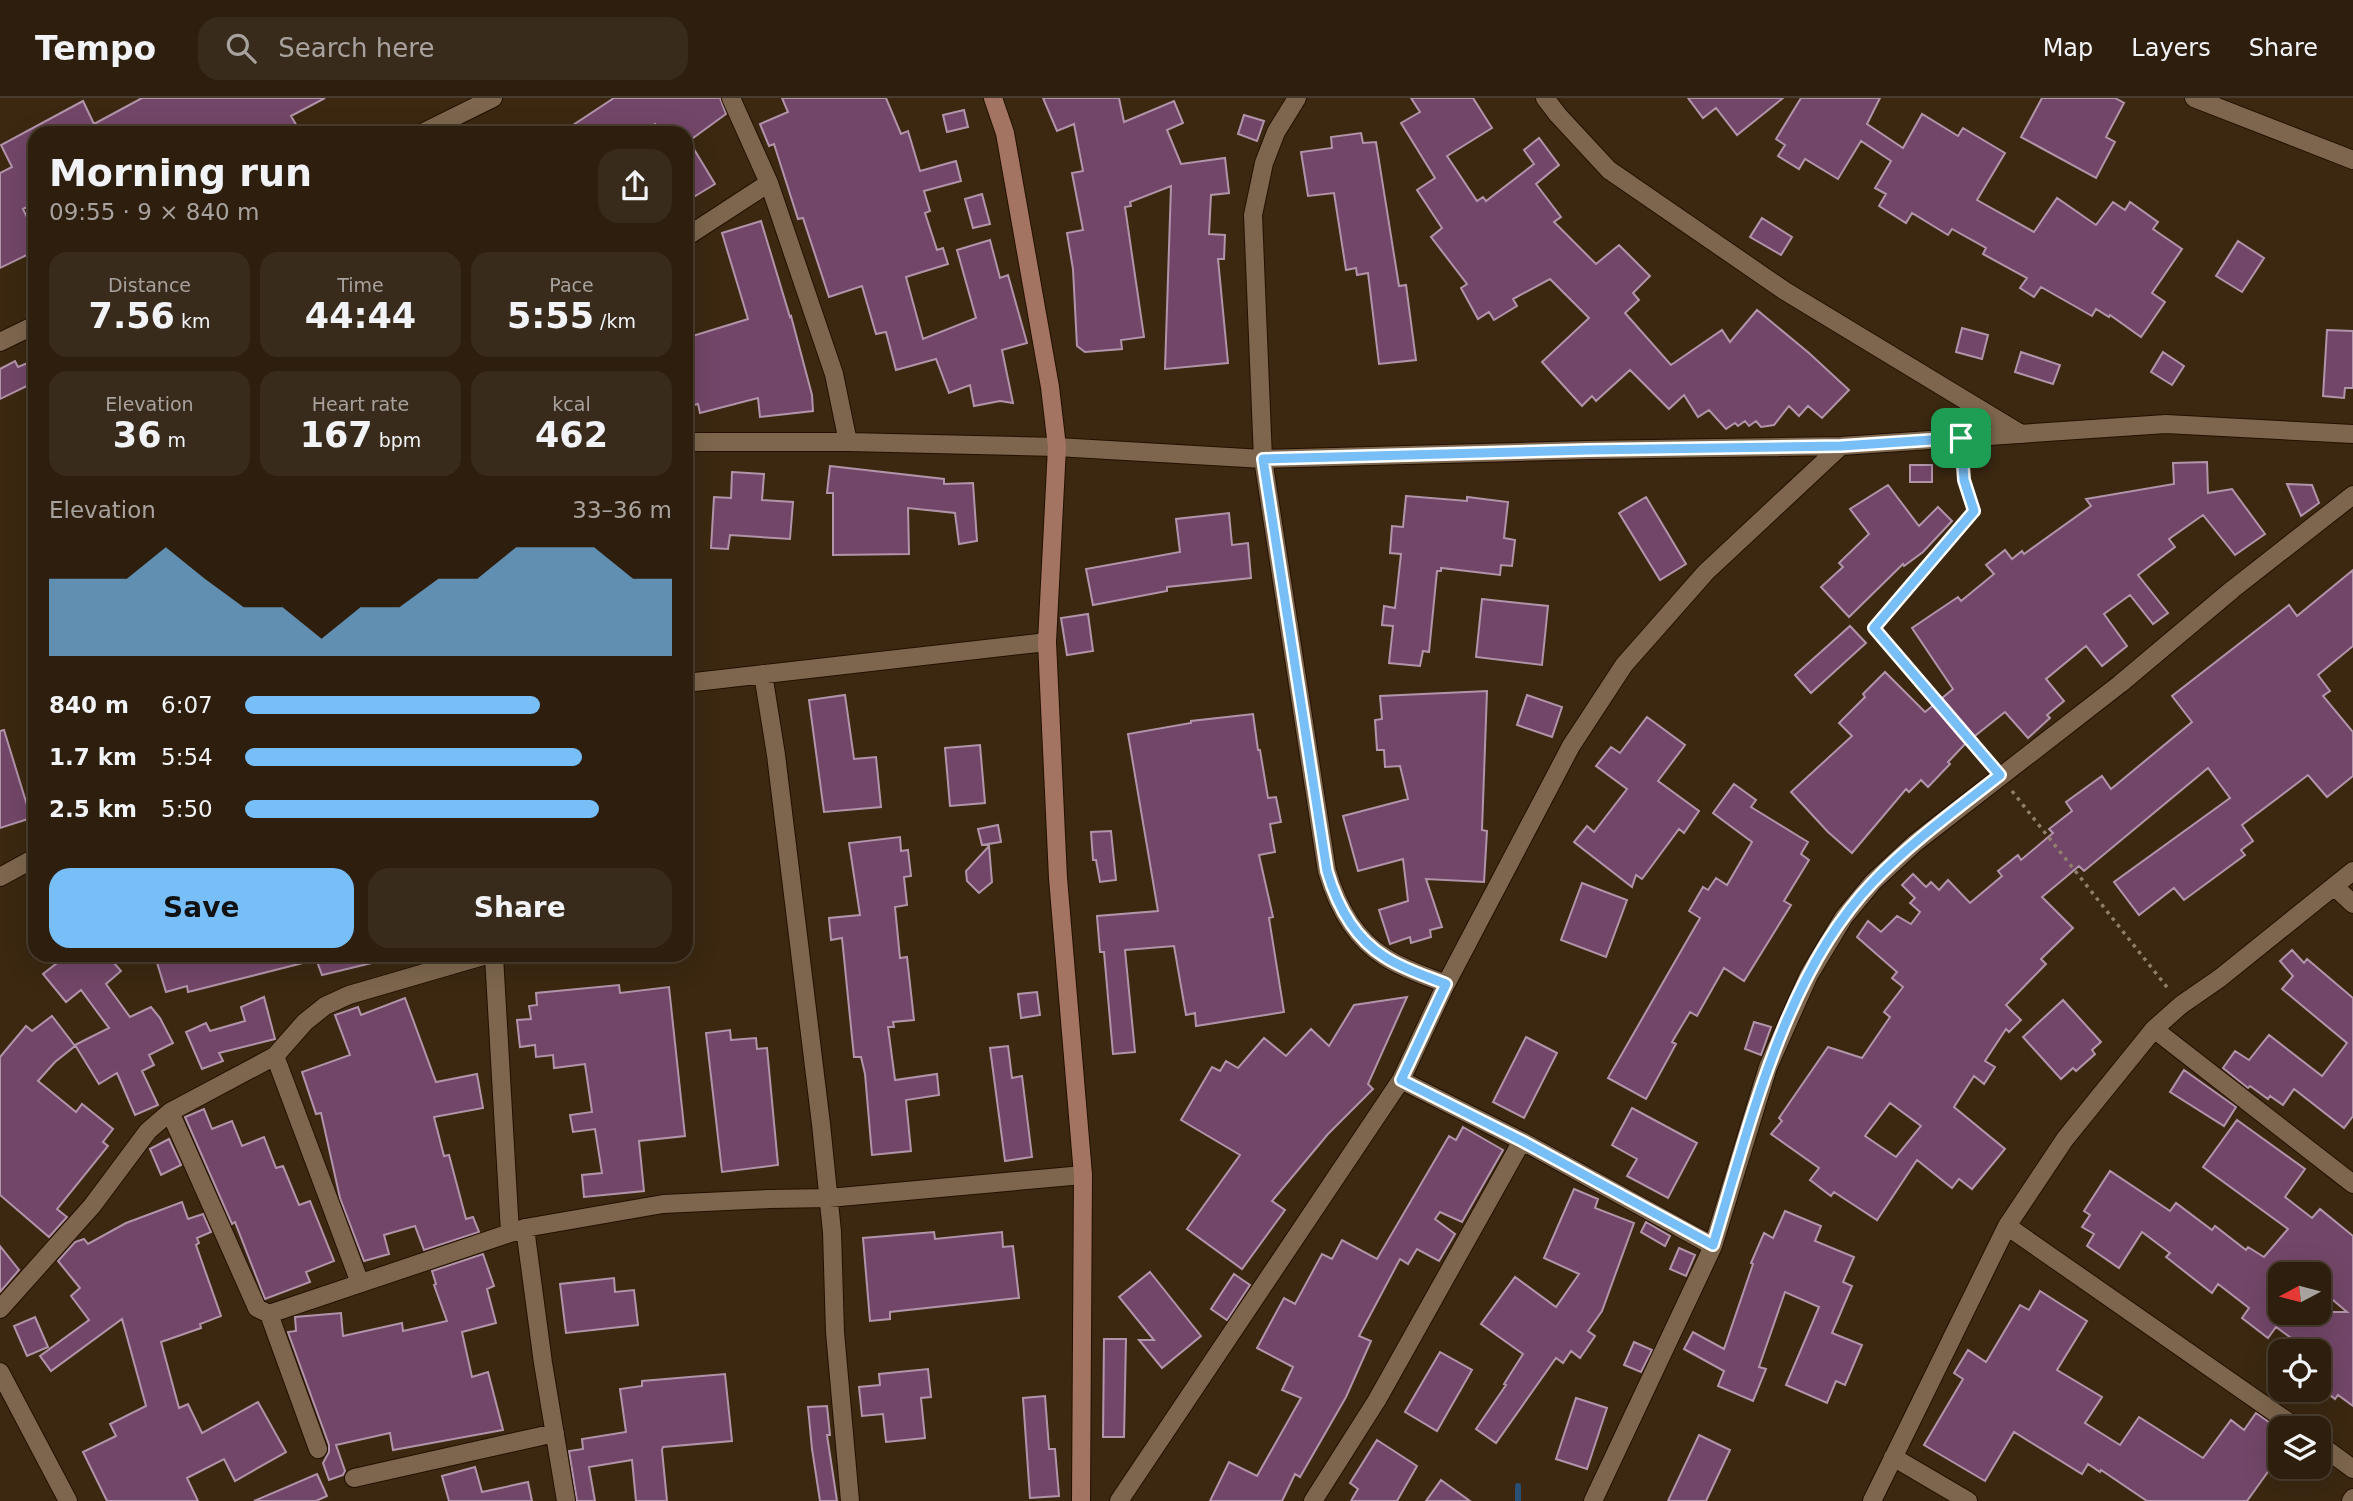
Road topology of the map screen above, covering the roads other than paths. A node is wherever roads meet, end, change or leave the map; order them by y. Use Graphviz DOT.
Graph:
graph roads {
  1 [pos="493,98"];
  2 [pos="731,98"];
  3 [pos="993,98"];
  4 [pos="1297,98"];
  5 [pos="1545,98"];
  6 [pos="2194,98"];
  7 [pos="436,126"];
  8 [pos="2353,160"];
  9 [pos="769,183"];
  10 [pos="693,232"];
  11 [pos="28,328"];
  12 [pos="0,342"];
  13 [pos="2021,434"];
  14 [pos="2353,434"];
  15 [pos="693,442"];
  16 [pos="848,442"];
  17 [pos="1841,446"];
  18 [pos="1057,447"];
  19 [pos="1263,459"];
  20 [pos="2353,495"];
  21 [pos="1047,642"];
  22 [pos="763,674"];
  23 [pos="693,682"];
  24 [pos="28,862"];
  25 [pos="2353,871"];
  26 [pos="0,877"];
  27 [pos="2334,886"];
  28 [pos="2353,904"];
  29 [pos="462,962"];
  30 [pos="495,962"];
  31 [pos="1446,984"];
  32 [pos="2154,1030"];
  33 [pos="275,1056"];
  34 [pos="1401,1080"];
  35 [pos="170,1112"];
  36 [pos="1522,1141"];
  37 [pos="1083,1175"];
  38 [pos="2353,1184"];
  39 [pos="829,1198"];
  40 [pos="2007,1226"];
  41 [pos="517,1231"];
  42 [pos="1713,1245"];
  43 [pos="360,1283"];
  44 [pos="0,1309"];
  45 [pos="269,1314"];
  46 [pos="0,1372"];
  47 [pos="2280,1416"];
  48 [pos="555,1433"];
  49 [pos="318,1449"];
  50 [pos="2331,1453"];
  51 [pos="1893,1457"];
  52 [pos="2353,1469"];
  53 [pos="354,1478"];
  54 [pos="68,1501"];
  55 [pos="566,1501"];
  56 [pos="850,1501"];
  57 [pos="1081,1501"];
  58 [pos="1119,1501"];
  59 [pos="1313,1501"];
  60 [pos="1593,1501"];
  61 [pos="1872,1501"];
  62 [pos="1968,1501"];
  1 -- 7 [label="street"];
  2 -- 9 [label="street"];
  3 -- 18 [label="street"];
  4 -- 19 [label="street"];
  5 -- 13 [label="street"];
  6 -- 8 [label="street"];
  9 -- 10 [label="street"];
  9 -- 16 [label="street"];
  11 -- 12 [label="street"];
  13 -- 14 [label="street"];
  13 -- 17 [label="street"];
  15 -- 16 [label="street"];
  16 -- 18 [label="street"];
  17 -- 19 [label="street"];
  17 -- 31 [label="street"];
  18 -- 19 [label="street"];
  18 -- 21 [label="street"];
  19 -- 31 [label="street"];
  20 -- 42 [label="street"];
  21 -- 22 [label="street"];
  21 -- 37 [label="street"];
  22 -- 23 [label="street"];
  22 -- 39 [label="street"];
  24 -- 26 [label="street"];
  25 -- 27 [label="street"];
  27 -- 28 [label="street"];
  27 -- 32 [label="street"];
  29 -- 33 [label="street"];
  30 -- 41 [label="street"];
  31 -- 34 [label="street"];
  32 -- 38 [label="street"];
  32 -- 40 [label="street"];
  33 -- 35 [label="street"];
  33 -- 43 [label="street"];
  34 -- 36 [label="street"];
  34 -- 58 [label="street"];
  35 -- 44 [label="street"];
  35 -- 45 [label="street"];
  36 -- 42 [label="street"];
  36 -- 59 [label="street"];
  37 -- 39 [label="street"];
  37 -- 57 [label="street"];
  39 -- 41 [label="street"];
  39 -- 56 [label="street"];
  40 -- 47 [label="street"];
  40 -- 51 [label="street"];
  41 -- 43 [label="street"];
  41 -- 48 [label="street"];
  42 -- 60 [label="street"];
  43 -- 45 [label="street"];
  45 -- 49 [label="street"];
  46 -- 54 [label="street"];
  48 -- 53 [label="street"];
  48 -- 55 [label="street"];
  50 -- 52 [label="street"];
  51 -- 61 [label="street"];
  51 -- 62 [label="street"];
}
